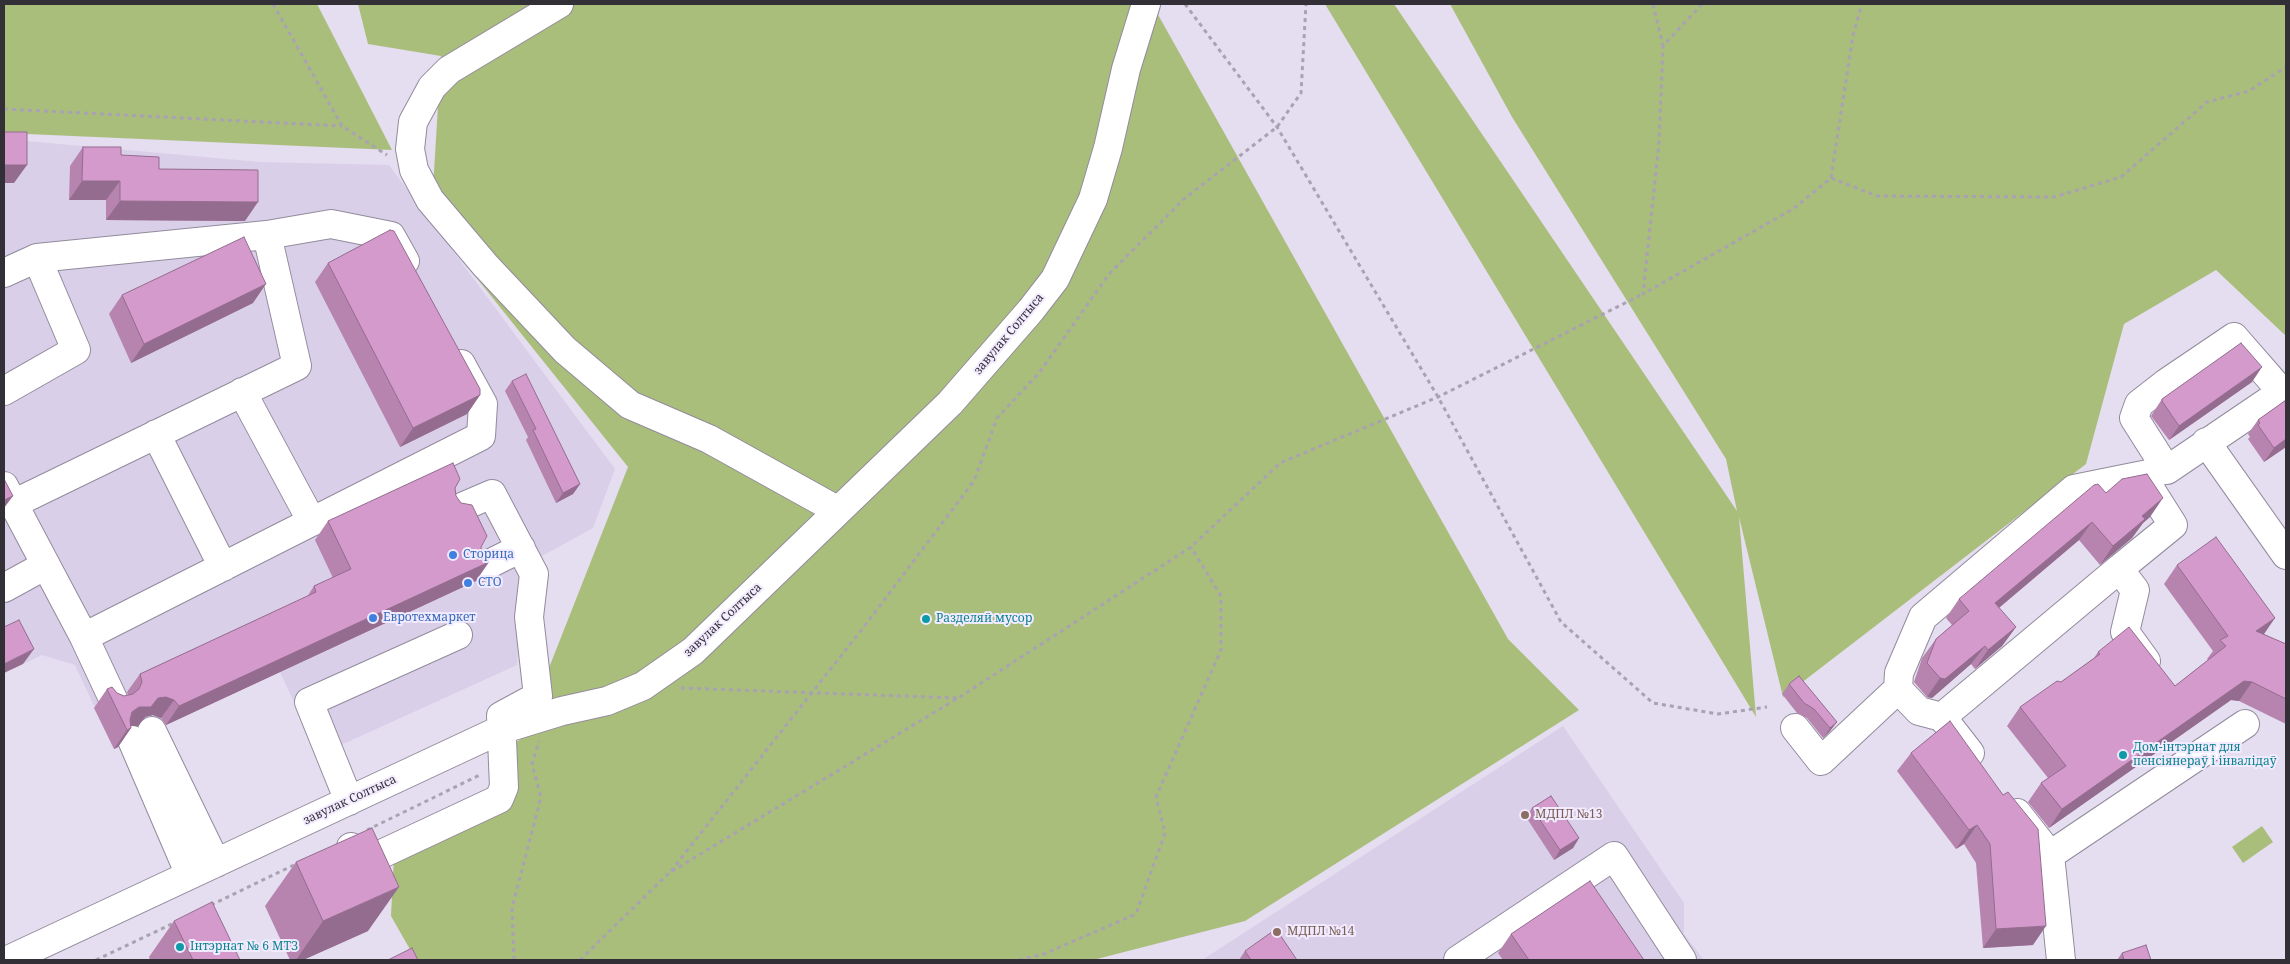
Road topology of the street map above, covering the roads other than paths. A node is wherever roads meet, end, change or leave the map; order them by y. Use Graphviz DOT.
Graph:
graph roads {
  1 [pos="559,4"];
  2 [pos="1146,4"];
  3 [pos="268,235"];
  4 [pos="36,258"];
  5 [pos="4,273"];
  6 [pos="419,287"];
  7 [pos="451,346"];
  8 [pos="4,391"];
  9 [pos="242,392"];
  10 [pos="156,434"];
  11 [pos="2206,442"];
  12 [pos="2154,473"];
  13 [pos="9,495"];
  14 [pos="457,510"];
  15 [pos="837,510"];
  16 [pos="312,522"];
  17 [pos="521,548"];
  18 [pos="2286,555"];
  19 [pos="46,565"];
  20 [pos="223,567"];
  21 [pos="483,567"];
  22 [pos="2119,569"];
  23 [pos="4,588"];
  24 [pos="458,635"];
  25 [pos="84,637"];
  26 [pos="2158,677"];
  27 [pos="1898,690"];
  28 [pos="113,699"];
  29 [pos="1942,717"];
  30 [pos="2245,724"];
  31 [pos="1796,728"];
  32 [pos="500,730"];
  33 [pos="1985,772"];
  34 [pos="2003,795"];
  35 [pos="349,800"];
  36 [pos="345,841"];
  37 [pos="2050,855"];
  38 [pos="216,863"];
  39 [pos="190,875"];
  40 [pos="8,960"];
  41 [pos="1458,960"];
  42 [pos="1682,960"];
  43 [pos="2062,960"];
  1 -- 15 [label="street"];
  2 -- 15 [label="street, завулак Солтыса"];
  3 -- 4 [label="street"];
  3 -- 6 [label="street"];
  3 -- 9 [label="street"];
  4 -- 5 [label="street"];
  4 -- 8 [label="street"];
  7 -- 16 [label="street"];
  9 -- 10 [label="street"];
  9 -- 16 [label="street"];
  10 -- 13 [label="street"];
  10 -- 20 [label="street"];
  11 -- 12 [label="street"];
  11 -- 12 [label="street"];
  11 -- 18 [label="street"];
  12 -- 22 [label="street"];
  12 -- 27 [label="street"];
  13 -- 19 [label="street"];
  14 -- 17 [label="street"];
  15 -- 32 [label="street, завулак Солтыса"];
  16 -- 20 [label="street"];
  17 -- 21 [label="street"];
  17 -- 32 [label="street"];
  19 -- 23 [label="street"];
  19 -- 25 [label="street"];
  20 -- 25 [label="street"];
  22 -- 26 [label="street"];
  22 -- 29 [label="street"];
  24 -- 35 [label="street"];
  25 -- 28 [label="street"];
  27 -- 29 [label="street"];
  27 -- 31 [label="street"];
  29 -- 33 [label="street"];
  30 -- 37 [label="street"];
  32 -- 35 [label="street, завулак Солтыса"];
  32 -- 36 [label="street"];
  34 -- 37 [label="street"];
  35 -- 38 [label="street, завулак Солтыса"];
  37 -- 43 [label="street"];
  38 -- 39 [label="street, завулак Солтыса"];
  38 -- 39 [label="street"];
  39 -- 40 [label="street, завулак Солтыса"];
  41 -- 42 [label="street"];
}
